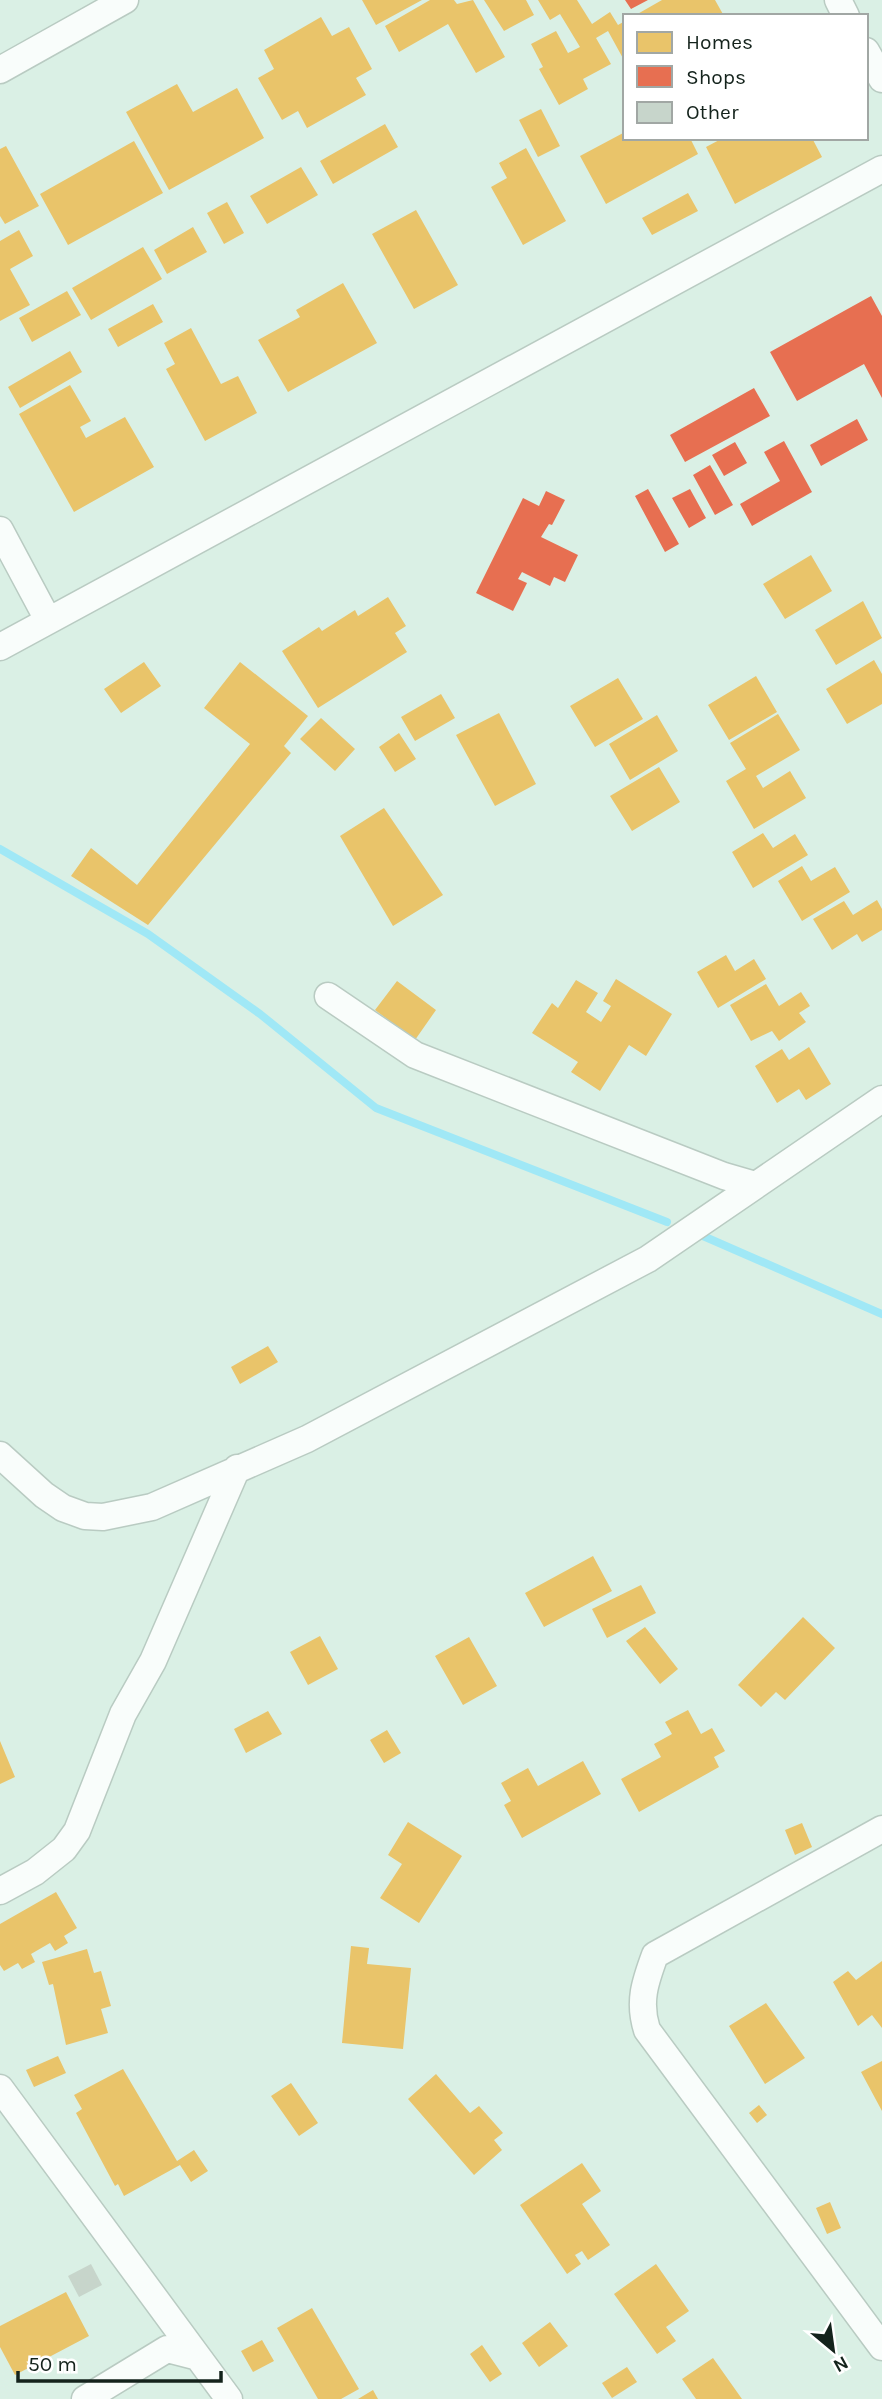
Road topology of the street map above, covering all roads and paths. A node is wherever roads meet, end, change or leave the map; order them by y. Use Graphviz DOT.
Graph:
graph roads {
  1 [pos="125,0"];
  2 [pos="868,54"];
  3 [pos="0,70"];
  4 [pos="882,79"];
  5 [pos="882,169"];
  6 [pos="0,530"];
  7 [pos="48,620"];
  8 [pos="0,647"];
  9 [pos="328,996"];
  10 [pos="882,1099"];
  11 [pos="755,1185"];
  12 [pos="0,1455"];
  13 [pos="237,1468"];
  14 [pos="882,1829"];
  15 [pos="0,1891"];
  16 [pos="0,2088"];
  17 [pos="882,2347"];
  18 [pos="198,2357"];
  19 [pos="85,2399"];
  20 [pos="229,2399"];
  1 -- 3 [label="street"];
  2 -- 4 [label="street"];
  5 -- 7 [label="street"];
  6 -- 7 [label="street"];
  7 -- 8 [label="street"];
  9 -- 11 [label="street"];
  10 -- 11 [label="street"];
  11 -- 13 [label="street"];
  12 -- 13 [label="street"];
  13 -- 15 [label="street"];
  14 -- 17 [label="street"];
  16 -- 18 [label="street"];
  18 -- 19 [label="street"];
  18 -- 20 [label="street"];
}
